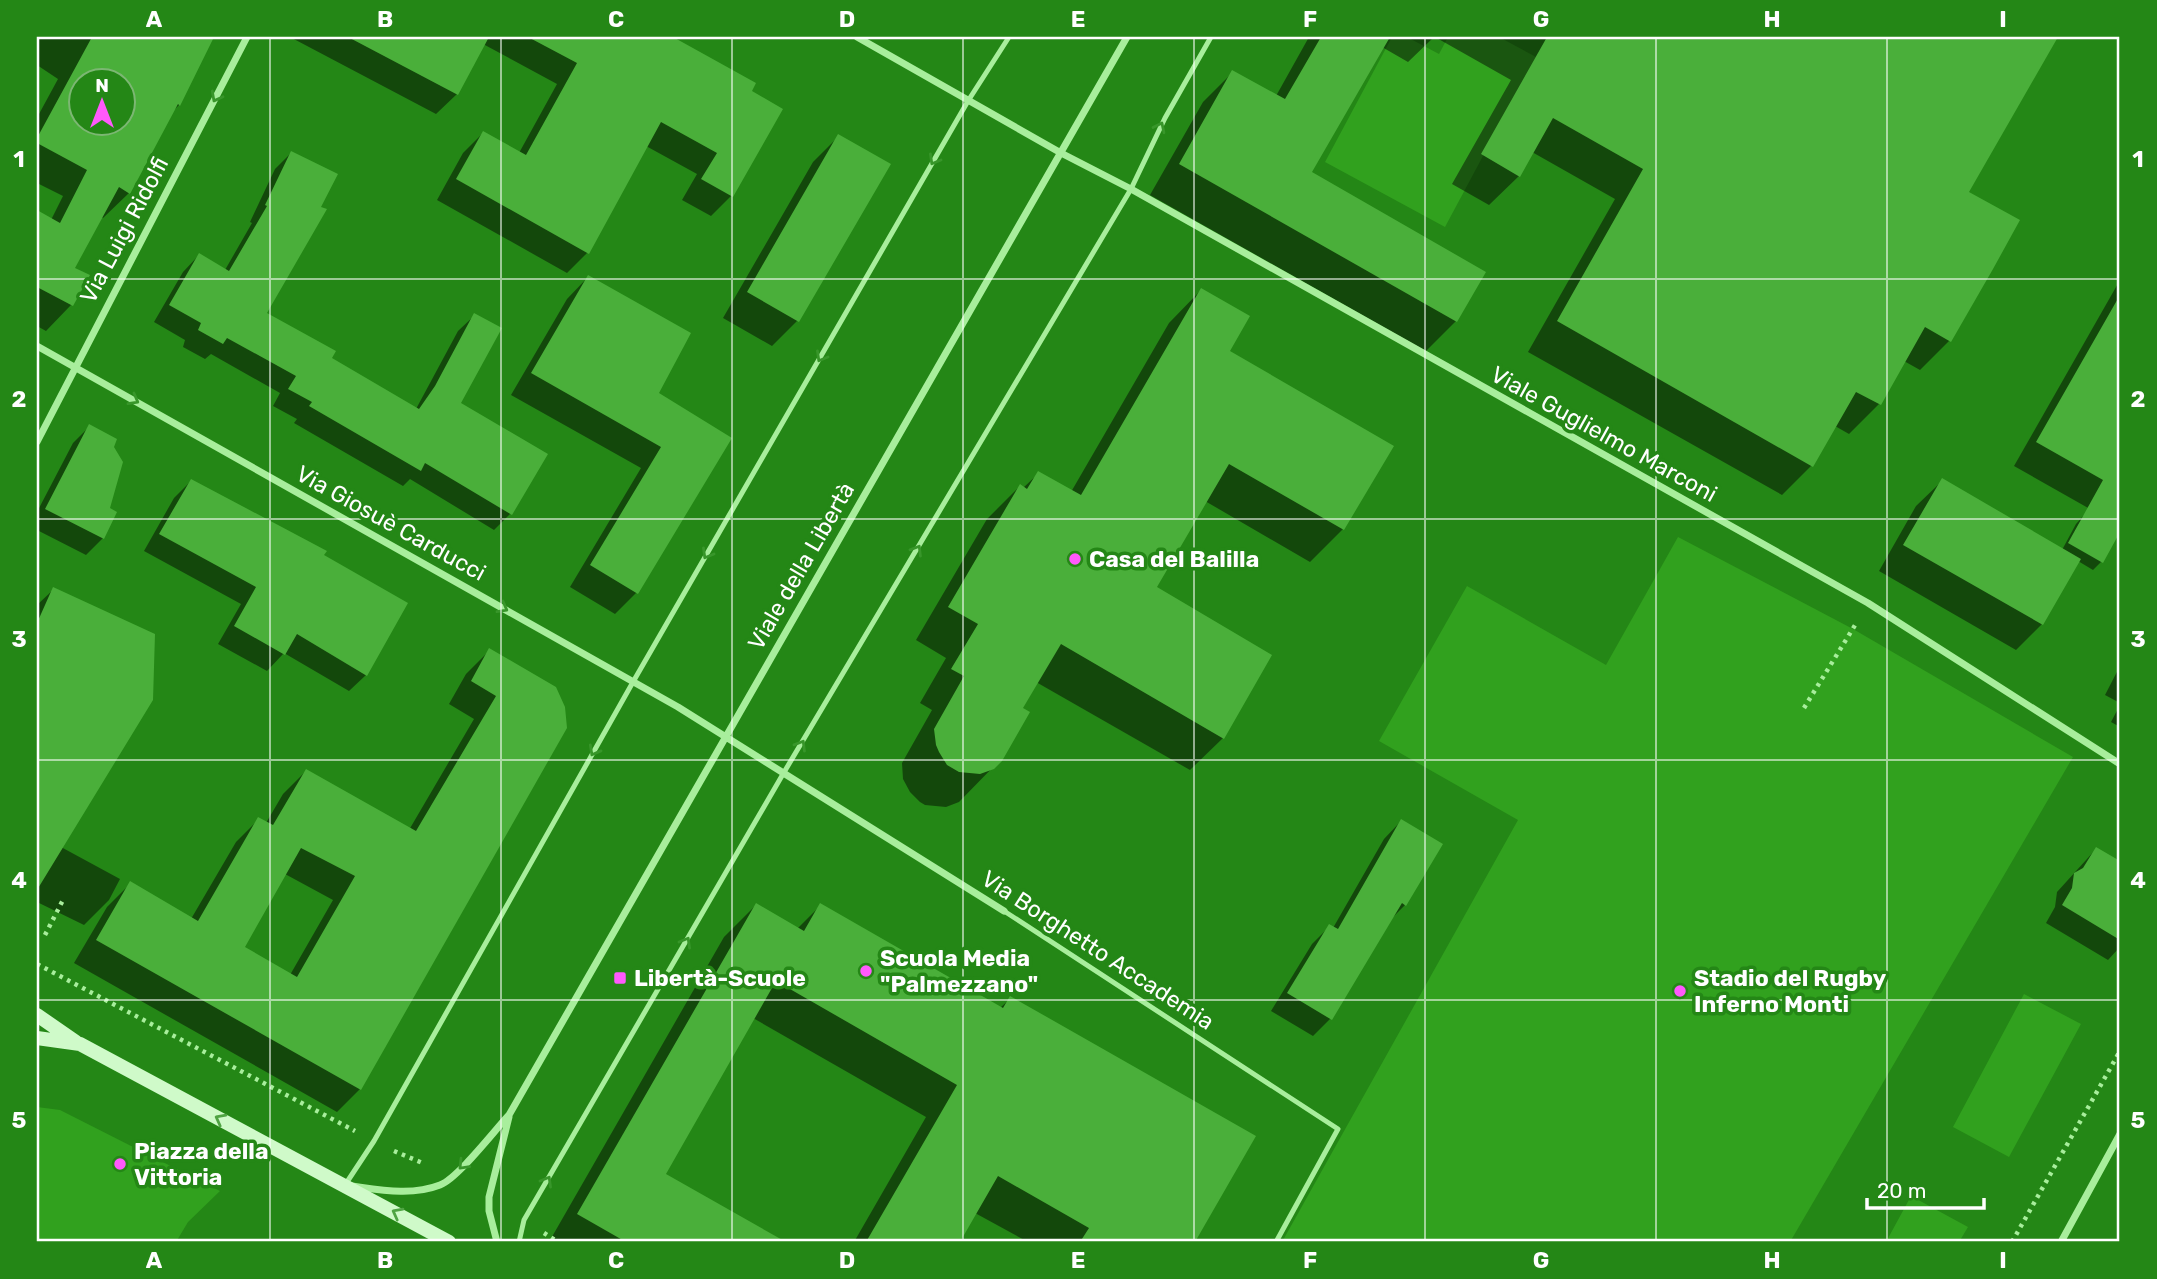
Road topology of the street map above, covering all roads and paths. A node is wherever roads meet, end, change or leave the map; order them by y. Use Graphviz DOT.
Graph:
graph roads {
  1 [pos="247,37"];
  2 [pos="858,37"];
  3 [pos="1009,37"];
  4 [pos="1127,37"];
  5 [pos="1211,37"];
  6 [pos="968,101"];
  7 [pos="1061,153"];
  8 [pos="1131,189"];
  9 [pos="37,346"];
  10 [pos="75,367"];
  11 [pos="37,442"];
  12 [pos="1868,603"];
  13 [pos="633,681"];
  14 [pos="1804,708"];
  15 [pos="726,736"];
  16 [pos="2120,764"];
  17 [pos="783,774"];
  18 [pos="64,898"];
  19 [pos="1004,911"];
  20 [pos="45,935"];
  21 [pos="37,964"];
  22 [pos="37,1015"];
  23 [pos="37,1038"];
  24 [pos="80,1044"];
  25 [pos="2120,1051"];
  26 [pos="509,1115"];
  27 [pos="2120,1134"];
  28 [pos="374,1141"];
  29 [pos="451,1177"];
  30 [pos="345,1185"];
  31 [pos="449,1242"];
  32 [pos="497,1242"];
  33 [pos="519,1242"];
  34 [pos="1276,1242"];
  35 [pos="2012,1242"];
  36 [pos="2060,1242"];
  1 -- 10 [label="street, Via Luigi Ridolfi, one-way"];
  2 -- 6 [label="street, Viale Guglielmo Marconi"];
  3 -- 6 [label="lane"];
  4 -- 7 [label="street, Viale della Libertà"];
  8 -- 5 [label="lane, one-way"];
  6 -- 7 [label="street, Viale Guglielmo Marconi"];
  6 -- 13 [label="lane, one-way"];
  7 -- 8 [label="street, Viale Guglielmo Marconi"];
  7 -- 15 [label="street, Viale della Libertà"];
  8 -- 12 [label="street, Viale Guglielmo Marconi"];
  17 -- 8 [label="lane, one-way"];
  9 -- 10 [label="street, Via Giosuè Carducci"];
  10 -- 11 [label="street, Via Luigi Ridolfi"];
  10 -- 13 [label="street, Via Giosuè Carducci, one-way"];
  12 -- 14 [label="path"];
  12 -- 16 [label="street, Viale Guglielmo Marconi"];
  13 -- 15 [label="street, Via Giosuè Carducci"];
  13 -- 28 [label="lane, one-way"];
  15 -- 17 [label="street, Via Borghetto Accademia"];
  15 -- 26 [label="street, Viale della Libertà"];
  17 -- 19 [label="street, Via Borghetto Accademia"];
  33 -- 17 [label="lane, one-way"];
  18 -- 20 [label="path"];
  19 -- 34 [label="lane, Via Borghetto Accademia"];
  21 -- 28 [label="path"];
  22 -- 24 [label="main road"];
  23 -- 24 [label="main road"];
  30 -- 24 [label="main road, one-way"];
  25 -- 35 [label="path"];
  26 -- 29 [label="street, Viale della Libertà, one-way"];
  26 -- 32 [label="street, Viale della Libertà"];
  27 -- 36 [label="street"];
  28 -- 29 [label="path"];
  28 -- 30 [label="lane"];
  29 -- 30 [label="street, Viale della Libertà"];
  31 -- 30 [label="main road, one-way"];
}
